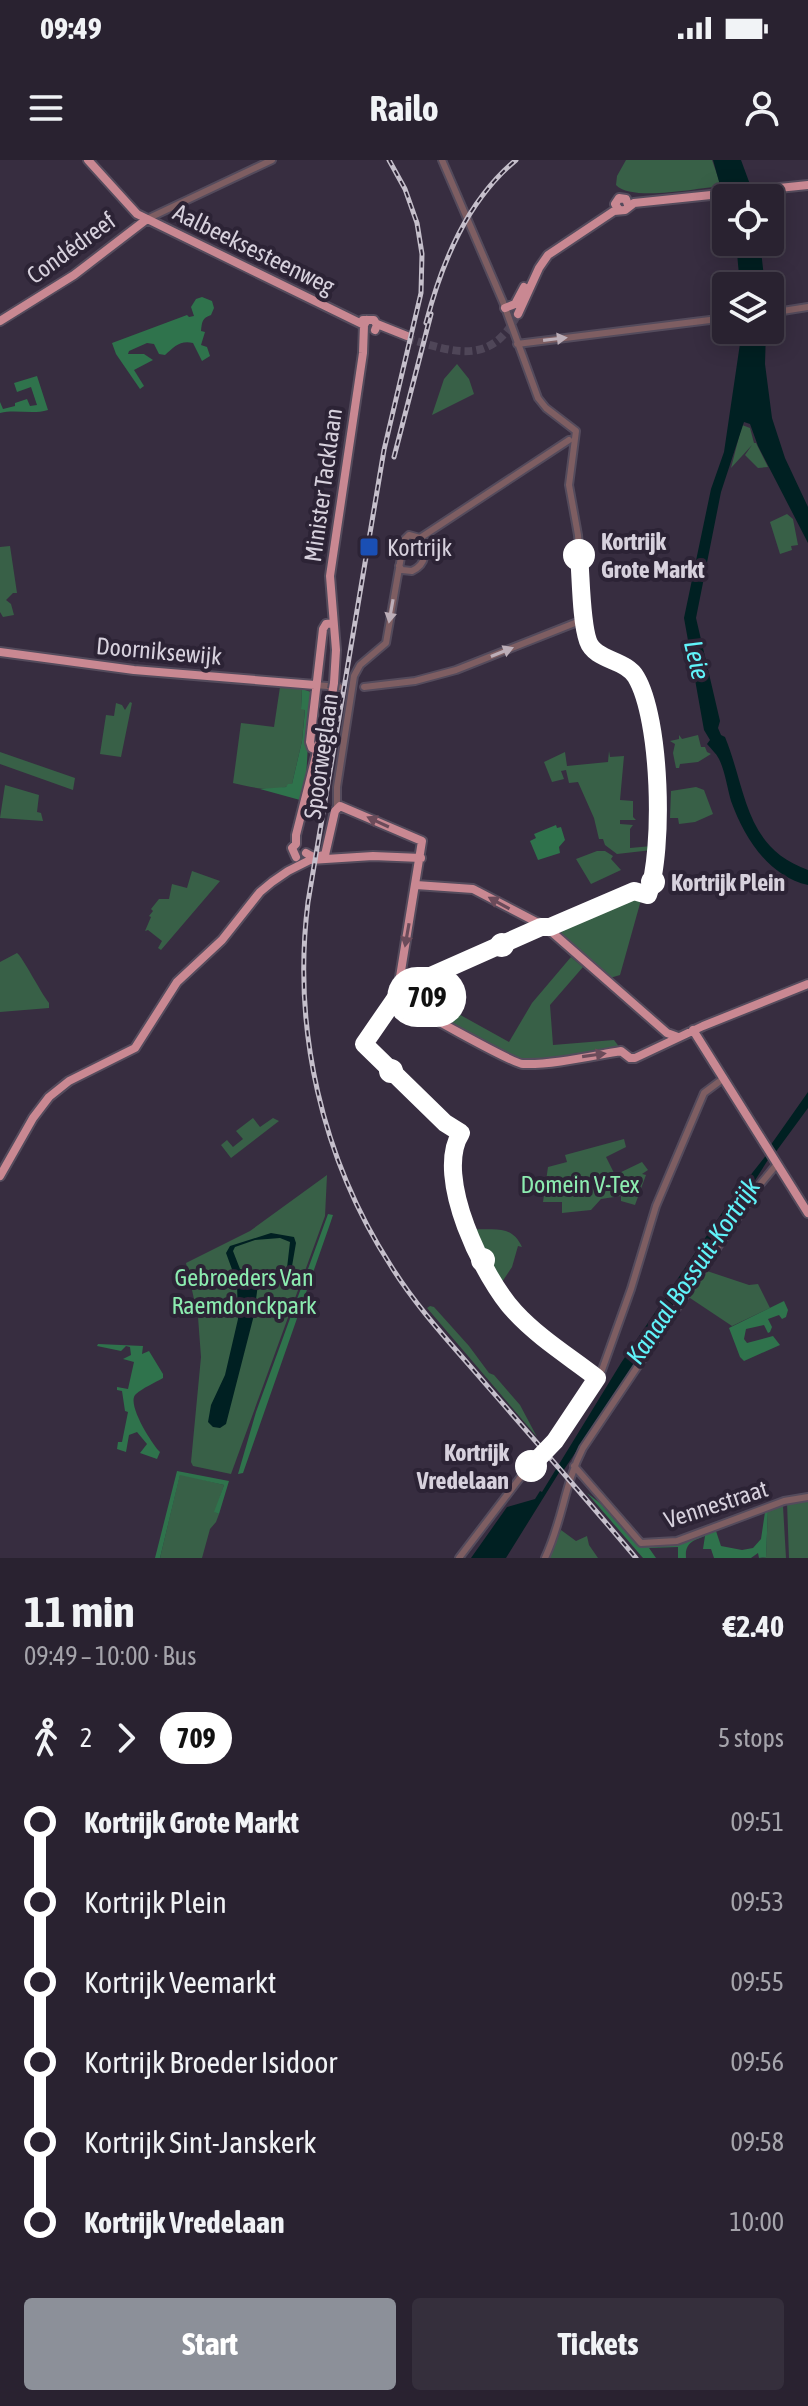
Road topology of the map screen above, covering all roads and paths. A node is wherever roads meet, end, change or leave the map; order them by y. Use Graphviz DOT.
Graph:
graph roads {
  1 [pos="88,160"];
  2 [pos="272,160"];
  3 [pos="442,160"];
  4 [pos="808,183"];
  5 [pos="147,219"];
  6 [pos="543,259"];
  7 [pos="808,307"];
  8 [pos="505,308"];
  9 [pos="784,311"];
  10 [pos="514,316"];
  11 [pos="0,318"];
  12 [pos="712,320"];
  13 [pos="370,327"];
  14 [pos="406,337"];
  15 [pos="517,344"];
  16 [pos="572,442"];
  17 [pos="420,538"];
  18 [pos="399,566"];
  19 [pos="333,623"];
  20 [pos="0,652"];
  21 [pos="315,685"];
  22 [pos="335,686"];
  23 [pos="360,688"];
  24 [pos="318,751"];
  25 [pos="337,808"];
  26 [pos="328,847"];
  27 [pos="305,856"];
  28 [pos="349,857"];
  29 [pos="421,858"];
  30 [pos="288,871"];
  31 [pos="416,885"];
  32 [pos="808,984"];
  33 [pos="399,985"];
  34 [pos="421,1009"];
  35 [pos="693,1030"];
  36 [pos="678,1037"];
  37 [pos="724,1078"];
  38 [pos="777,1161"];
  39 [pos="0,1176"];
  40 [pos="808,1205"];
  41 [pos="808,1213"];
  42 [pos="574,1466"];
  43 [pos="808,1497"];
  44 [pos="459,1558"];
  45 [pos="545,1558"];
  1 -- 5 [label="main road, Aalbeeksesteenweg"];
  2 -- 5 [label="street"];
  3 -- 8 [label="street"];
  4 -- 6 [label="main road"];
  5 -- 11 [label="main road, Condédreef"];
  5 -- 13 [label="main road, Aalbeeksesteenweg"];
  6 -- 8 [label="main road"];
  6 -- 10 [label="main road"];
  7 -- 9 [label="street"];
  8 -- 10 [label="street"];
  10 -- 15 [label="street"];
  15 -- 12 [label="street, one-way"];
  13 -- 14 [label="main road, Aalbeeksesteenweg"];
  13 -- 19 [label="main road, Minister Tacklaan"];
  15 -- 16 [label="street"];
  16 -- 17 [label="street"];
  23 -- 16 [label="street, one-way"];
  17 -- 18 [label="street"];
  17 -- 18 [label="street"];
  18 -- 25 [label="street, Spoorweglaan, one-way"];
  19 -- 21 [label="main road, Minister Tacklaan"];
  19 -- 22 [label="main road, Minister Tacklaan"];
  20 -- 21 [label="main road, Doorniksewijk"];
  21 -- 22 [label="street"];
  21 -- 24 [label="main road"];
  22 -- 24 [label="main road, Minister Tacklaan"];
  24 -- 27 [label="main road, Minister Tacklaan"];
  25 -- 26 [label="main road, Spoorweglaan"];
  29 -- 25 [label="main road, one-way"];
  26 -- 27 [label="main road"];
  26 -- 28 [label="main road"];
  27 -- 28 [label="main road"];
  27 -- 30 [label="main road"];
  27 -- 30 [label="main road"];
  28 -- 29 [label="main road"];
  29 -- 31 [label="main road"];
  30 -- 39 [label="main road"];
  31 -- 33 [label="main road, one-way"];
  36 -- 31 [label="main road, one-way"];
  32 -- 35 [label="main road"];
  33 -- 34 [label="main road"];
  33 -- 34 [label="main road"];
  34 -- 36 [label="main road, one-way"];
  35 -- 36 [label="main road"];
  35 -- 37 [label="main road"];
  37 -- 38 [label="main road"];
  37 -- 44 [label="street"];
  38 -- 40 [label="main road"];
  38 -- 41 [label="main road"];
  38 -- 42 [label="street"];
  42 -- 43 [label="street, Vennestraat"];
  42 -- 45 [label="street"];
}
